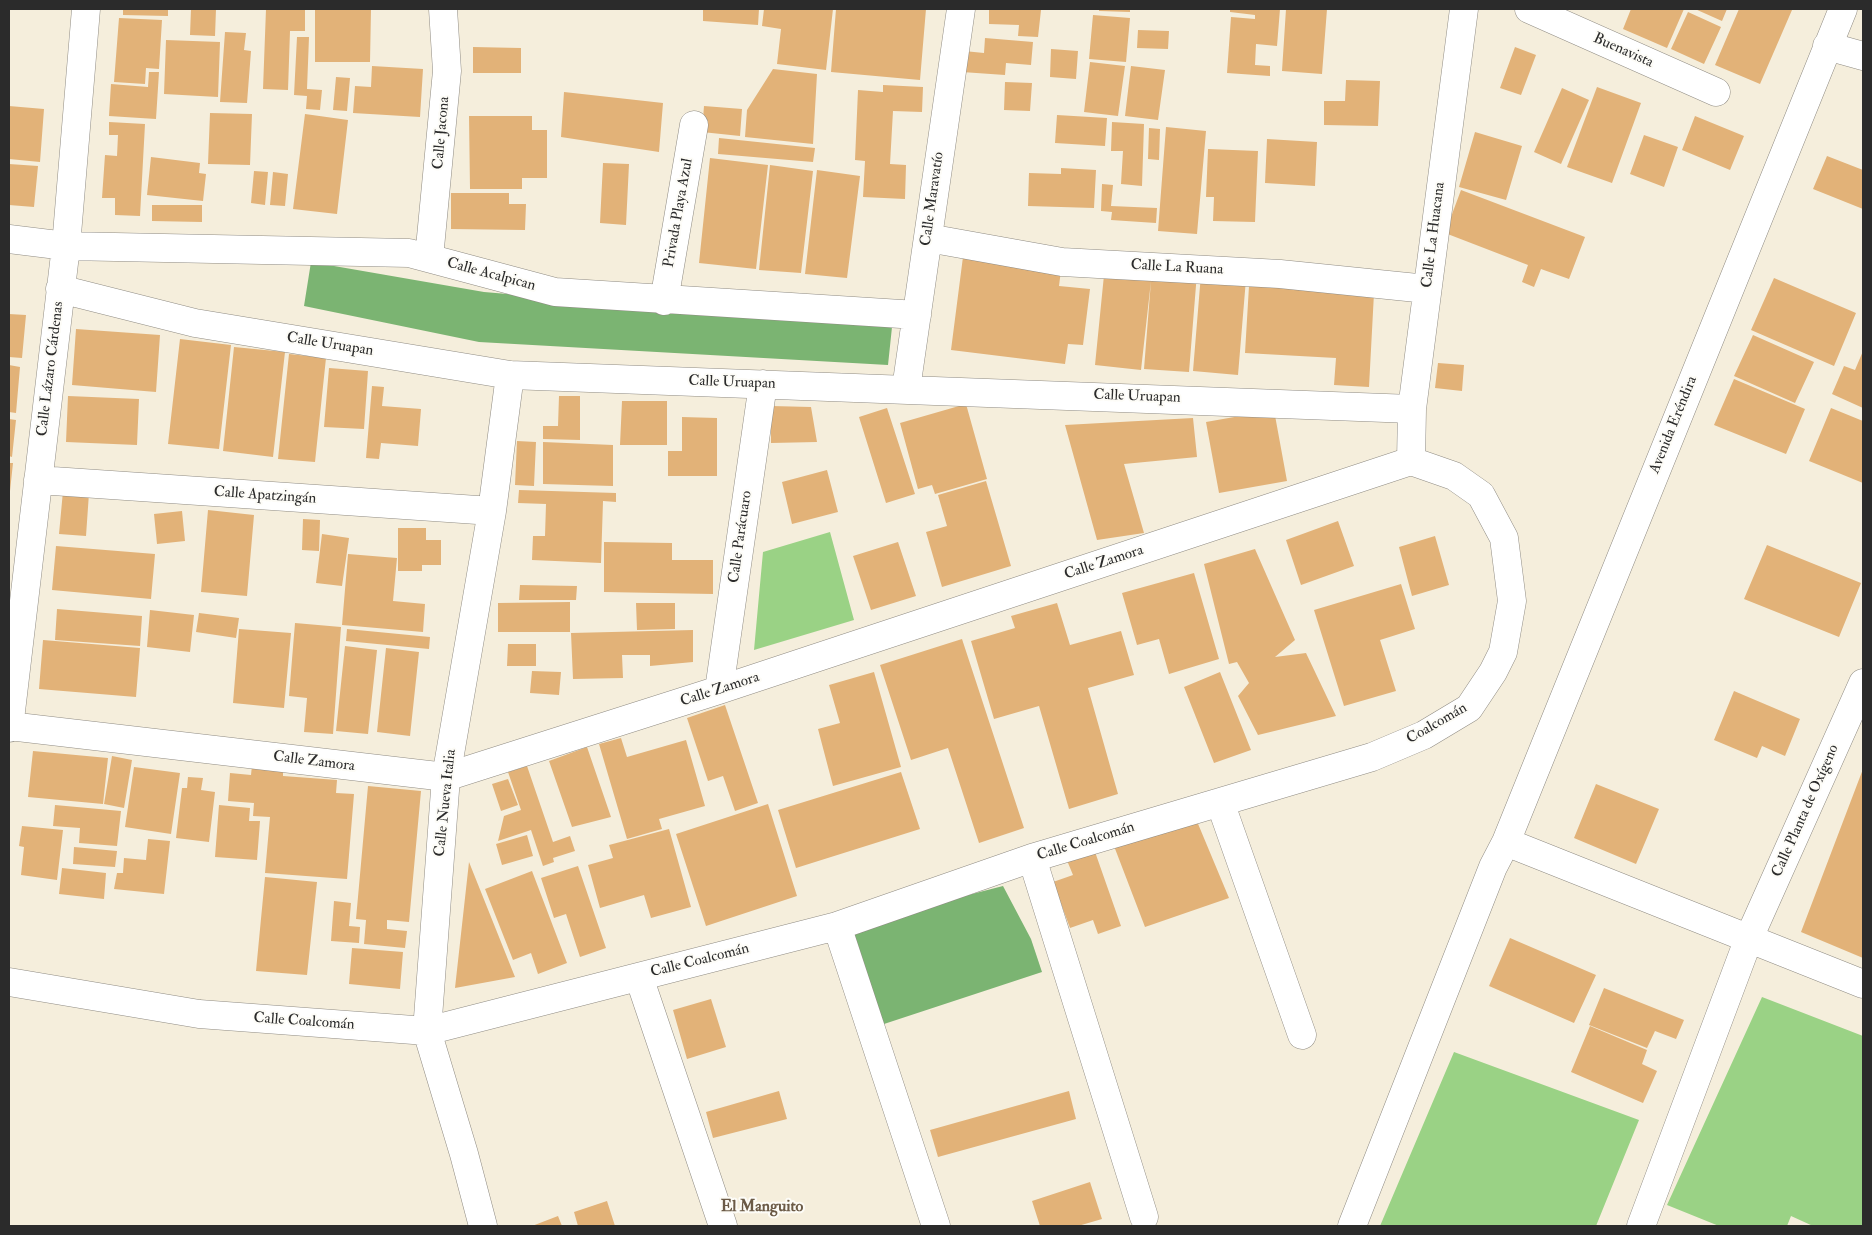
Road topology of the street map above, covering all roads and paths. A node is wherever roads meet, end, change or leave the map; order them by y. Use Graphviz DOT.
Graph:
graph roads {
  1 [pos="86,9"];
  2 [pos="443,9"];
  3 [pos="961,9"];
  4 [pos="1464,9"];
  5 [pos="1529,9"];
  6 [pos="1843,9"];
  7 [pos="1827,46"];
  8 [pos="1863,56"];
  9 [pos="1716,92"];
  10 [pos="694,125"];
  11 [pos="928,238"];
  12 [pos="9,239"];
  13 [pos="66,246"];
  14 [pos="429,258"];
  15 [pos="60,289"];
  16 [pos="1427,289"];
  17 [pos="664,300"];
  18 [pos="917,316"];
  19 [pos="510,375"];
  20 [pos="763,384"];
  21 [pos="906,390"];
  22 [pos="1412,409"];
  23 [pos="1410,461"];
  24 [pos="38,480"];
  25 [pos="492,512"];
  26 [pos="1863,683"];
  27 [pos="719,690"];
  28 [pos="9,727"];
  29 [pos="1372,757"];
  30 [pos="446,777"];
  31 [pos="1220,802"];
  32 [pos="1506,842"];
  33 [pos="1032,858"];
  34 [pos="837,926"];
  35 [pos="1749,938"];
  36 [pos="639,977"];
  37 [pos="9,982"];
  38 [pos="1863,984"];
  39 [pos="427,1031"];
  40 [pos="1302,1035"];
  41 [pos="1144,1217"];
  42 [pos="483,1226"];
  43 [pos="723,1226"];
  44 [pos="936,1226"];
  45 [pos="1352,1226"];
  46 [pos="1641,1226"];
  1 -- 13 [label="street, Calle Lázaro Cárdenas"];
  2 -- 14 [label="street, Calle Jacona"];
  3 -- 11 [label="street, Calle Maravatío"];
  4 -- 16 [label="street, Calle La Huacana"];
  5 -- 9 [label="street, Buenavista"];
  6 -- 7 [label="street, Avenida Eréndira"];
  7 -- 8 [label="street"];
  7 -- 32 [label="street, Avenida Eréndira"];
  10 -- 17 [label="street, Privada Playa Azul"];
  11 -- 16 [label="street, Calle La Ruana"];
  11 -- 18 [label="street, Calle Maravatío"];
  12 -- 13 [label="street"];
  13 -- 14 [label="street, Calle Acalpican"];
  13 -- 15 [label="street, Calle Lázaro Cárdenas"];
  14 -- 17 [label="street, Calle Acalpican"];
  15 -- 19 [label="street, Calle Uruapan"];
  15 -- 24 [label="street, Calle Lázaro Cárdenas"];
  16 -- 22 [label="street, Calle La Huacana"];
  17 -- 18 [label="street, Calle Acalpican"];
  18 -- 21 [label="street, Calle Maravatío"];
  19 -- 20 [label="street, Calle Uruapan"];
  19 -- 25 [label="street, Calle Nueva Italia"];
  20 -- 21 [label="street, Calle Uruapan"];
  20 -- 27 [label="street, Calle Parácuaro"];
  21 -- 22 [label="street, Calle Uruapan"];
  22 -- 23 [label="street, Calle La Huacana"];
  23 -- 27 [label="street, Calle Zamora"];
  23 -- 29 [label="street, Coalcomán"];
  24 -- 25 [label="street, Calle Apatzingán"];
  24 -- 28 [label="street, Calle Lázaro Cárdenas"];
  25 -- 30 [label="street, Calle Nueva Italia"];
  26 -- 35 [label="street, Calle Planta de Oxígeno"];
  27 -- 30 [label="street, Calle Zamora"];
  28 -- 30 [label="street, Calle Zamora"];
  29 -- 31 [label="street, Calle Coalcomán"];
  30 -- 39 [label="street, Calle Nueva Italia"];
  31 -- 33 [label="street, Calle Coalcomán"];
  31 -- 40 [label="street"];
  32 -- 35 [label="street"];
  32 -- 45 [label="street, Avenida Eréndira"];
  33 -- 34 [label="street, Calle Coalcomán"];
  33 -- 41 [label="street"];
  34 -- 36 [label="street, Calle Coalcomán"];
  34 -- 44 [label="street"];
  35 -- 38 [label="street"];
  35 -- 46 [label="street, Calle Planta de Oxígeno"];
  36 -- 39 [label="street, Calle Coalcomán"];
  36 -- 43 [label="street"];
  37 -- 39 [label="street, Calle Coalcomán"];
  39 -- 42 [label="street, Calle Nueva Italia"];
}
